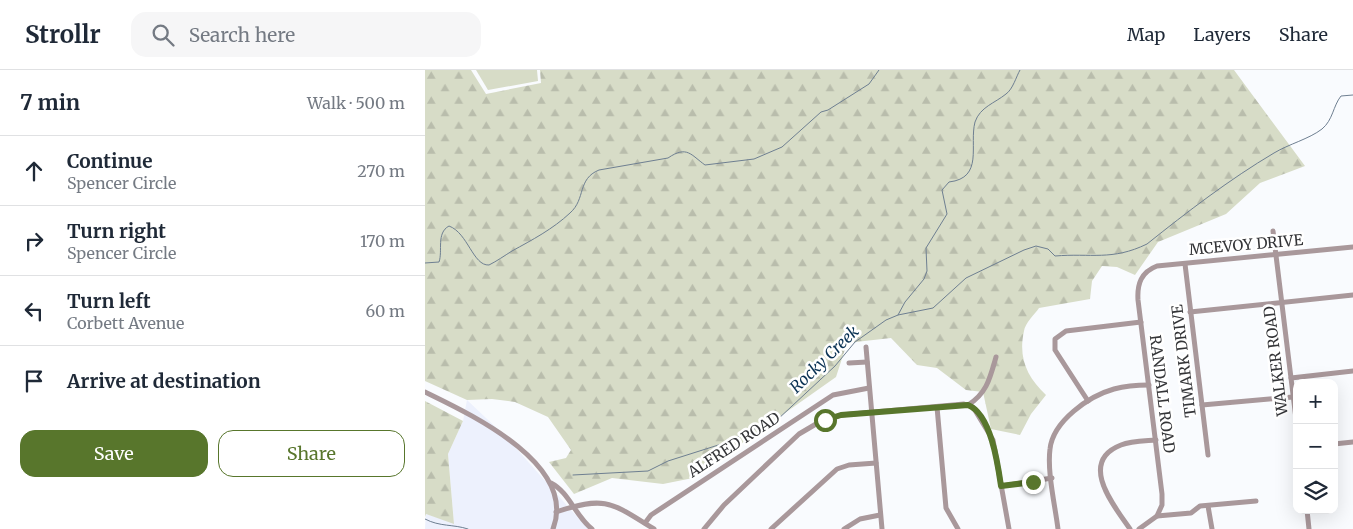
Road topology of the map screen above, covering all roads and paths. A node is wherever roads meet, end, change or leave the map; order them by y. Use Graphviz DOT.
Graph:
graph roads {
  1 [pos="1273,231"];
  2 [pos="1353,248"];
  3 [pos="1276,255"];
  4 [pos="1185,264"];
  5 [pos="1144,275"];
  6 [pos="1353,296"];
  7 [pos="1282,303"];
  8 [pos="1190,312"];
  9 [pos="1141,322"];
  10 [pos="866,347"];
  11 [pos="996,357"];
  12 [pos="867,362"];
  13 [pos="849,363"];
  14 [pos="1353,371"];
  15 [pos="1291,378"];
  16 [pos="1149,385"];
  17 [pos="869,388"];
  18 [pos="425,392"];
  19 [pos="1293,396"];
  20 [pos="1088,401"];
  21 [pos="968,405"];
  22 [pos="1202,405"];
  23 [pos="937,407"];
  24 [pos="871,412"];
  25 [pos="1156,440"];
  26 [pos="1353,442"];
  27 [pos="1338,444"];
  28 [pos="1208,455"];
  29 [pos="876,463"];
  30 [pos="1052,478"];
  31 [pos="550,483"];
  32 [pos="1001,486"];
  33 [pos="1255,501"];
  34 [pos="1208,506"];
  35 [pos="573,507"];
  36 [pos="556,512"];
  37 [pos="1307,514"];
  38 [pos="880,515"];
  39 [pos="1157,516"];
  40 [pos="645,523"];
  41 [pos="553,529"];
  42 [pos="592,529"];
  43 [pos="654,529"];
  44 [pos="704,529"];
  45 [pos="771,529"];
  46 [pos="844,529"];
  47 [pos="882,529"];
  48 [pos="958,529"];
  49 [pos="1009,529"];
  50 [pos="1059,529"];
  51 [pos="1130,529"];
  52 [pos="1139,529"];
  53 [pos="1211,529"];
  54 [pos="1309,529"];
  1 -- 3 [label="street, WALKER ROAD"];
  2 -- 3 [label="street, MCEVOY DRIVE"];
  3 -- 4 [label="street, MCEVOY DRIVE"];
  3 -- 7 [label="street, WALKER ROAD"];
  4 -- 5 [label="street, MCEVOY DRIVE"];
  4 -- 8 [label="street, TIMARK DRIVE"];
  5 -- 9 [label="street, RANDALL ROAD"];
  6 -- 7 [label="street"];
  7 -- 8 [label="street"];
  7 -- 15 [label="street, WALKER ROAD"];
  8 -- 22 [label="street, TIMARK DRIVE"];
  9 -- 16 [label="street, RANDALL ROAD"];
  9 -- 20 [label="street"];
  10 -- 12 [label="street"];
  11 -- 21 [label="street"];
  12 -- 13 [label="street"];
  12 -- 17 [label="street"];
  14 -- 15 [label="street"];
  15 -- 19 [label="street, WALKER ROAD"];
  16 -- 20 [label="street"];
  16 -- 25 [label="street, RANDALL ROAD"];
  17 -- 24 [label="street"];
  17 -- 40 [label="street, ALFRED ROAD"];
  18 -- 31 [label="street"];
  19 -- 22 [label="street"];
  20 -- 30 [label="street"];
  21 -- 23 [label="street"];
  21 -- 32 [label="street"];
  22 -- 28 [label="street, TIMARK DRIVE"];
  23 -- 24 [label="street"];
  23 -- 48 [label="street"];
  24 -- 29 [label="street"];
  24 -- 44 [label="street"];
  25 -- 39 [label="street, RANDALL ROAD"];
  25 -- 51 [label="street"];
  26 -- 27 [label="street"];
  29 -- 38 [label="street"];
  29 -- 45 [label="street"];
  30 -- 32 [label="street"];
  30 -- 50 [label="street"];
  31 -- 35 [label="street"];
  31 -- 36 [label="street"];
  32 -- 49 [label="street"];
  33 -- 34 [label="street"];
  34 -- 39 [label="street"];
  34 -- 53 [label="street"];
  35 -- 36 [label="street"];
  35 -- 40 [label="street"];
  35 -- 42 [label="street"];
  36 -- 41 [label="street"];
  37 -- 54 [label="street"];
  38 -- 46 [label="street"];
  38 -- 47 [label="street"];
  39 -- 52 [label="street"];
  40 -- 43 [label="street"];
}
